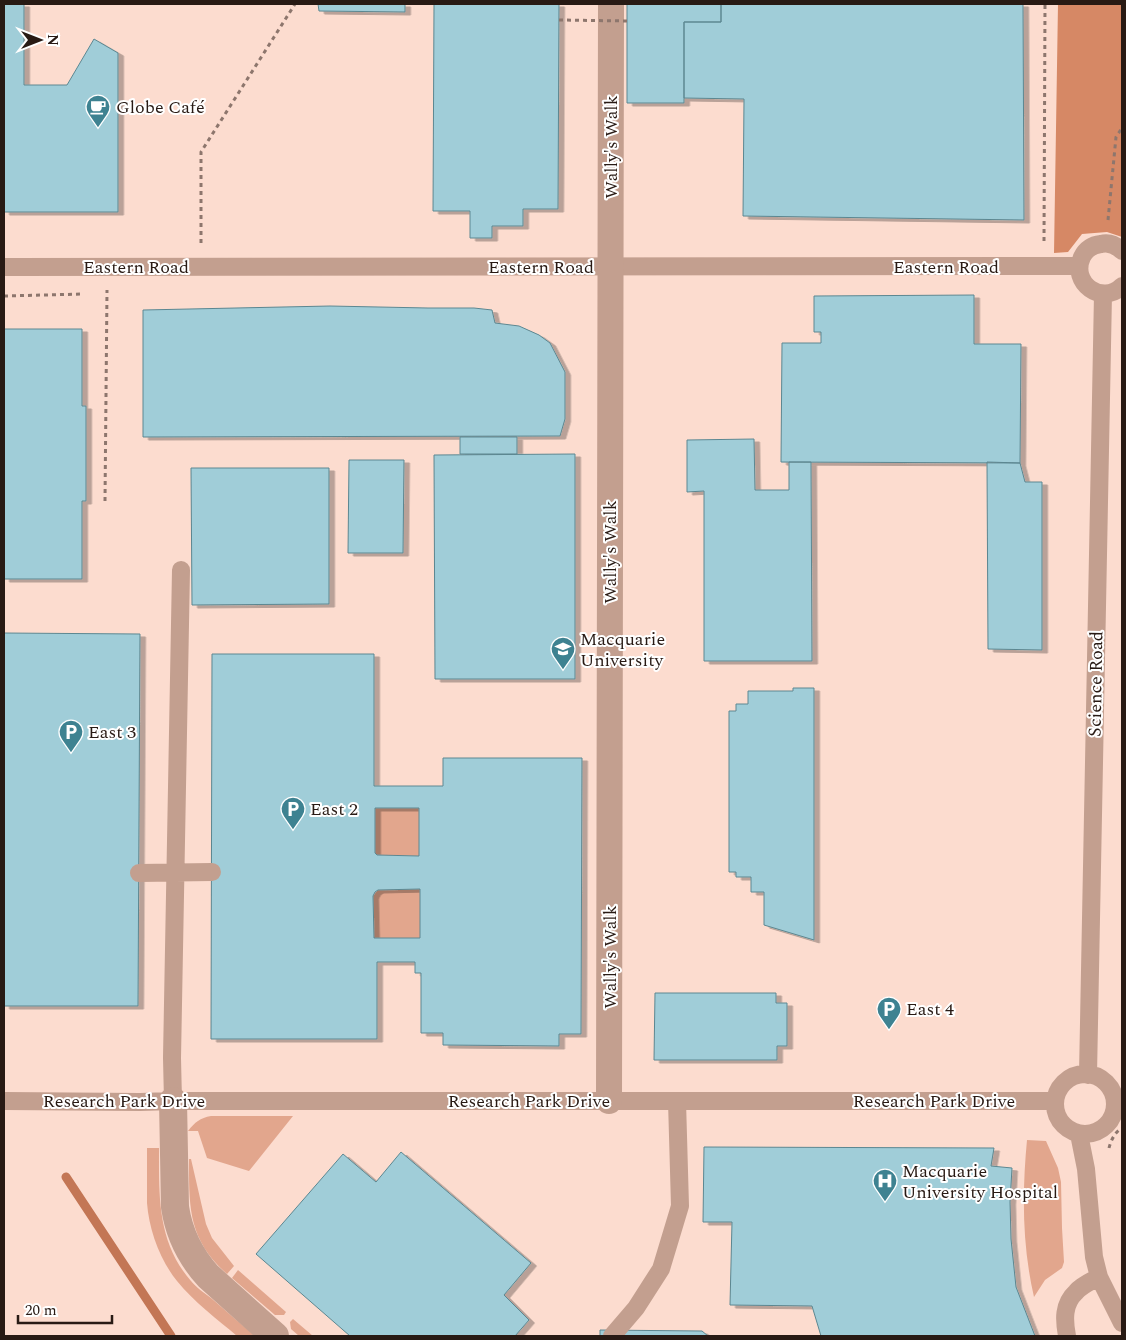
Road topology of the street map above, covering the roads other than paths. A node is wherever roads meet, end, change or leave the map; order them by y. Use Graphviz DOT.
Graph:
graph roads {
  1 [pos="620,12"];
  2 [pos="1122,251"];
  3 [pos="1079,266"];
  4 [pos="4,267"];
  5 [pos="610,267"];
  6 [pos="1122,286"];
  7 [pos="1104,294"];
  8 [pos="181,570"];
  9 [pos="212,872"];
  10 [pos="139,873"];
  11 [pos="175,873"];
  12 [pos="1088,1075"];
  13 [pos="4,1101"];
  14 [pos="173,1101"];
  15 [pos="609,1101"];
  16 [pos="677,1101"];
  17 [pos="1055,1101"];
  18 [pos="1118,1109"];
  19 [pos="1079,1134"];
  20 [pos="1099,1276"];
  21 [pos="1122,1323"];
  22 [pos="275,1336"];
  23 [pos="612,1336"];
  24 [pos="1067,1336"];
  1 -- 5 [label="street, Wally's Walk"];
  2 -- 3 [label="lane"];
  3 -- 5 [label="lane, Eastern Road"];
  3 -- 7 [label="lane"];
  4 -- 5 [label="lane, Eastern Road"];
  5 -- 15 [label="street, Wally's Walk"];
  6 -- 7 [label="lane"];
  7 -- 12 [label="lane, Science Road"];
  8 -- 11 [label="lane"];
  9 -- 11 [label="lane"];
  10 -- 11 [label="lane"];
  11 -- 14 [label="lane"];
  12 -- 17 [label="lane"];
  12 -- 18 [label="lane"];
  13 -- 14 [label="lane, Research Park Drive"];
  14 -- 15 [label="lane, Research Park Drive"];
  14 -- 22 [label="street"];
  15 -- 16 [label="lane, Research Park Drive"];
  16 -- 17 [label="lane, Research Park Drive"];
  16 -- 23 [label="lane"];
  17 -- 19 [label="lane"];
  18 -- 19 [label="lane"];
  19 -- 20 [label="lane"];
  20 -- 21 [label="lane"];
  20 -- 24 [label="lane"];
}
